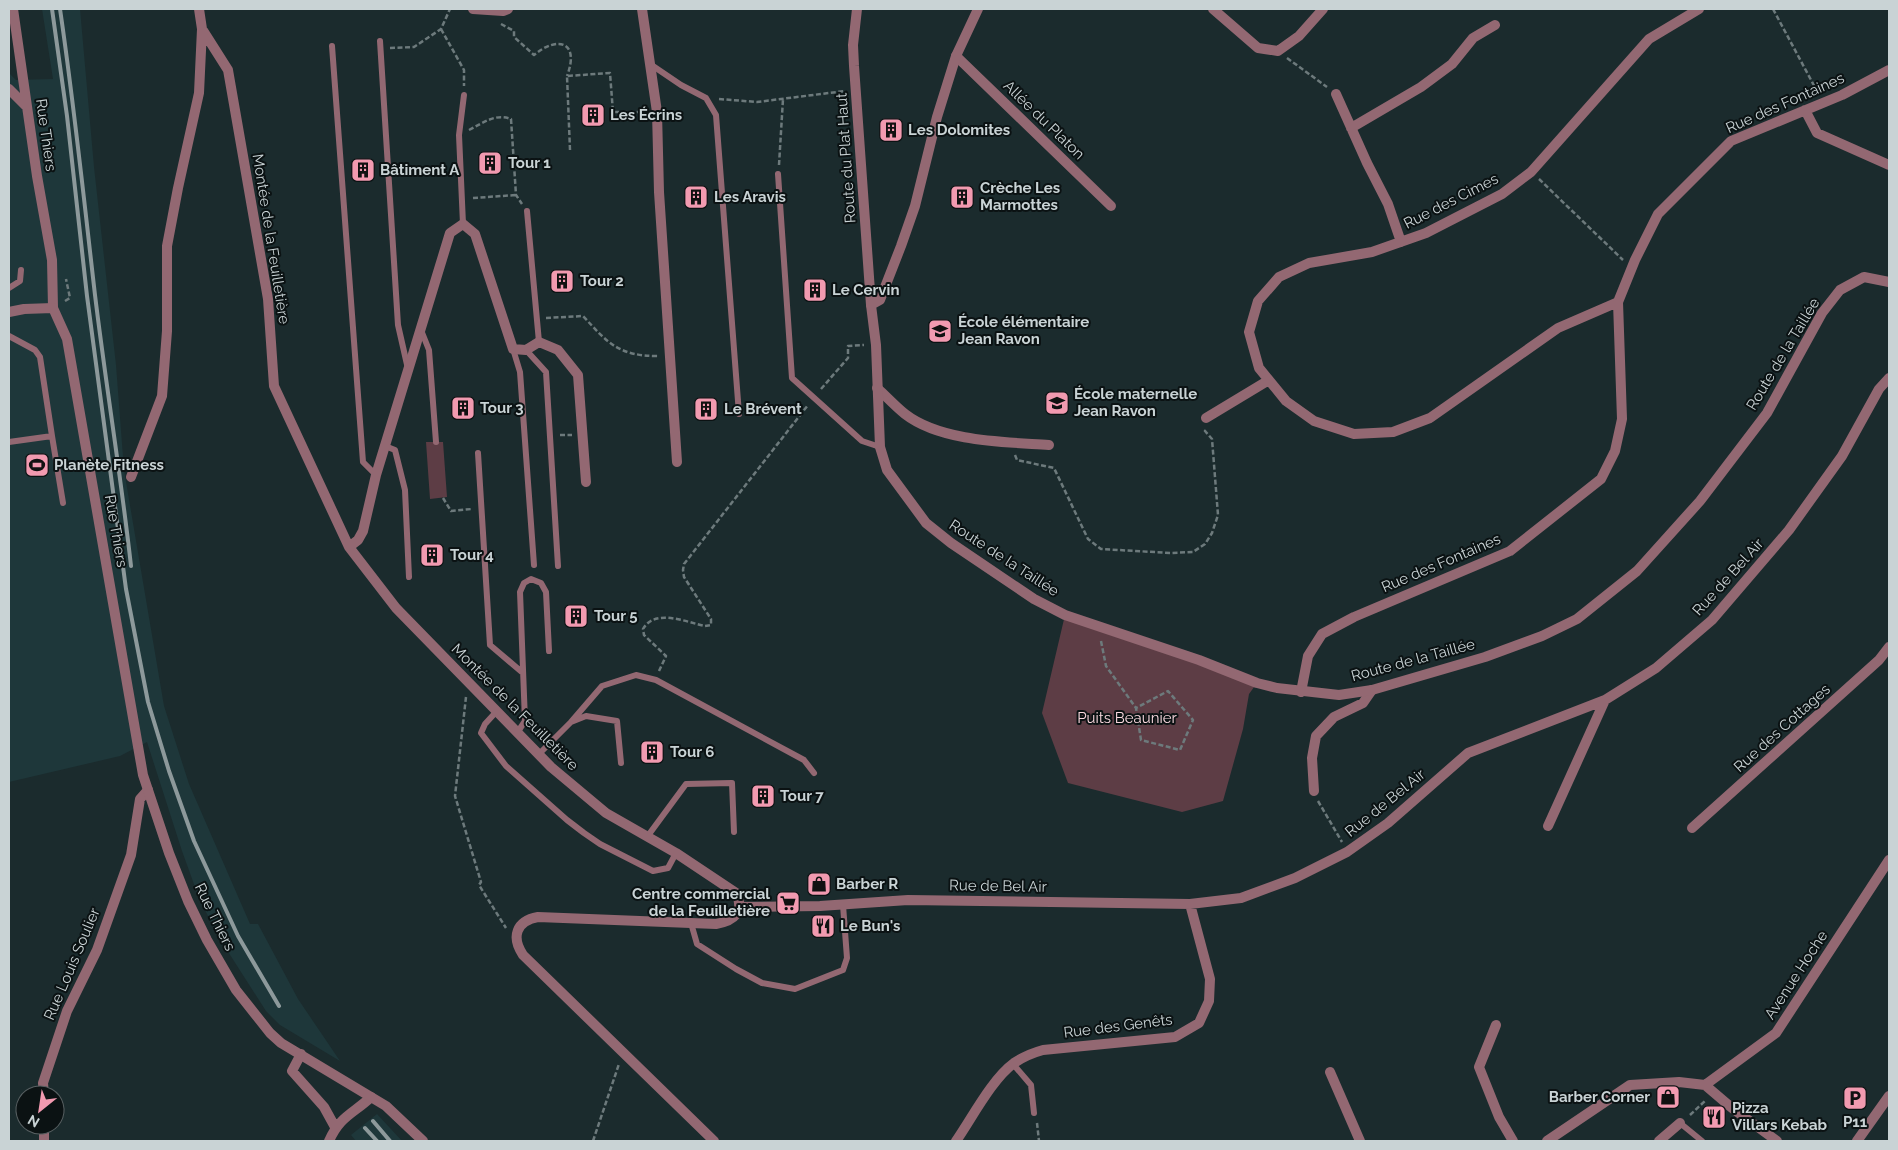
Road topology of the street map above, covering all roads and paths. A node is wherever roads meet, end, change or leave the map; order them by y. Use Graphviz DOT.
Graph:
graph roads {
  1 [pos="13,9"];
  2 [pos="200,9"];
  3 [pos="450,9"];
  4 [pos="473,9"];
  5 [pos="508,9"];
  6 [pos="642,9"];
  7 [pos="857,9"];
  8 [pos="978,9"];
  9 [pos="1213,9"];
  10 [pos="1323,9"];
  11 [pos="1699,9"];
  12 [pos="1773,9"];
  13 [pos="495,22"];
  14 [pos="1495,25"];
  15 [pos="202,29"];
  16 [pos="441,29"];
  17 [pos="380,42"];
  18 [pos="332,46"];
  19 [pos="397,48"];
  20 [pos="1278,51"];
  21 [pos="956,56"];
  22 [pos="650,64"];
  23 [pos="1889,70"];
  24 [pos="567,76"];
  25 [pos="9,88"];
  26 [pos="856,90"];
  27 [pos="1336,94"];
  28 [pos="464,95"];
  29 [pos="706,98"];
  30 [pos="783,99"];
  31 [pos="1823,103"];
  32 [pos="27,107"];
  33 [pos="1805,110"];
  34 [pos="657,112"];
  35 [pos="1351,128"];
  36 [pos="459,135"];
  37 [pos="570,150"];
  38 [pos="1889,165"];
  39 [pos="1531,172"];
  40 [pos="778,174"];
  41 [pos="462,199"];
  42 [pos="1110,206"];
  43 [pos="527,211"];
  44 [pos="463,224"];
  45 [pos="1401,242"];
  46 [pos="1632,268"];
  47 [pos="21,270"];
  48 [pos="1889,282"];
  49 [pos="9,288"];
  50 [pos="1618,302"];
  51 [pos="871,305"];
  52 [pos="53,308"];
  53 [pos="9,312"];
  54 [pos="537,318"];
  55 [pos="421,328"];
  56 [pos="9,336"];
  57 [pos="539,342"];
  58 [pos="876,345"];
  59 [pos="513,349"];
  60 [pos="526,350"];
  61 [pos="670,355"];
  62 [pos="408,370"];
  63 [pos="1889,378"];
  64 [pos="1269,380"];
  65 [pos="877,388"];
  66 [pos="815,396"];
  67 [pos="1216,411"];
  68 [pos="739,414"];
  69 [pos="1206,418"];
  70 [pos="583,434"];
  71 [pos="52,436"];
  72 [pos="550,436"];
  73 [pos="9,442"];
  74 [pos="436,442"];
  75 [pos="1010,442"];
  76 [pos="1049,445"];
  77 [pos="385,446"];
  78 [pos="880,447"];
  79 [pos="478,453"];
  80 [pos="676,462"];
  81 [pos="376,475"];
  82 [pos="131,477"];
  83 [pos="586,482"];
  84 [pos="443,498"];
  85 [pos="63,503"];
  86 [pos="482,509"];
  87 [pos="349,547"];
  88 [pos="534,565"];
  89 [pos="558,566"];
  90 [pos="409,577"];
  91 [pos="1101,627"];
  92 [pos="1889,647"];
  93 [pos="549,651"];
  94 [pos="523,673"];
  95 [pos="656,680"];
  96 [pos="467,682"];
  97 [pos="1372,690"];
  98 [pos="1301,692"];
  99 [pos="1605,700"];
  100 [pos="1136,708"];
  101 [pos="496,712"];
  102 [pos="571,722"];
  103 [pos="517,733"];
  104 [pos="538,755"];
  105 [pos="622,763"];
  106 [pos="814,773"];
  107 [pos="148,790"];
  108 [pos="1314,790"];
  109 [pos="1548,826"];
  110 [pos="1692,828"];
  111 [pos="734,832"];
  112 [pos="647,838"];
  113 [pos="1348,852"];
  114 [pos="676,853"];
  115 [pos="1889,860"];
  116 [pos="1190,904"];
  117 [pos="843,905"];
  118 [pos="740,907"];
  119 [pos="691,923"];
  120 [pos="508,932"];
  121 [pos="1496,1024"];
  122 [pos="623,1052"];
  123 [pos="301,1054"];
  124 [pos="1013,1064"];
  125 [pos="1330,1072"];
  126 [pos="43,1085"];
  127 [pos="1705,1085"];
  128 [pos="1715,1093"];
  129 [pos="1889,1096"];
  130 [pos="371,1097"];
  131 [pos="1034,1113"];
  132 [pos="1680,1123"];
  133 [pos="335,1127"];
  134 [pos="329,1141"];
  135 [pos="423,1141"];
  136 [pos="594,1141"];
  137 [pos="714,1141"];
  138 [pos="956,1141"];
  139 [pos="1039,1141"];
  140 [pos="1360,1141"];
  141 [pos="1513,1141"];
  142 [pos="1547,1141"];
  143 [pos="1659,1141"];
  144 [pos="1702,1141"];
  145 [pos="1777,1141"];
  146 [pos="1857,1141"];
  1 -- 32 [label="street, Rue Thiers"];
  2 -- 15 [label="street"];
  3 -- 16 [label="path"];
  4 -- 5 [label="street"];
  6 -- 22 [label="street"];
  7 -- 26 [label="street, Route du Plat Haut"];
  8 -- 21 [label="street"];
  9 -- 20 [label="street"];
  10 -- 20 [label="street"];
  11 -- 39 [label="street, Rue des Cimes"];
  12 -- 31 [label="path"];
  13 -- 24 [label="path"];
  14 -- 35 [label="street"];
  15 -- 82 [label="street"];
  15 -- 87 [label="street, Montée de la Feuilletière"];
  16 -- 19 [label="path"];
  16 -- 28 [label="path"];
  17 -- 62 [label="lane"];
  18 -- 81 [label="lane"];
  20 -- 27 [label="path"];
  21 -- 42 [label="street, Allée du Platon"];
  21 -- 51 [label="street"];
  22 -- 29 [label="lane"];
  22 -- 34 [label="street"];
  23 -- 31 [label="street, Rue des Fontaines"];
  24 -- 34 [label="path"];
  24 -- 37 [label="path"];
  25 -- 32 [label="street"];
  26 -- 30 [label="path"];
  26 -- 51 [label="street, Route du Plat Haut"];
  27 -- 35 [label="street"];
  28 -- 36 [label="lane"];
  29 -- 30 [label="path"];
  29 -- 68 [label="lane"];
  30 -- 40 [label="path"];
  31 -- 33 [label="street, Rue des Fontaines"];
  32 -- 52 [label="street, Rue Thiers"];
  33 -- 38 [label="street"];
  33 -- 46 [label="street, Rue des Fontaines"];
  34 -- 61 [label="street"];
  35 -- 45 [label="street"];
  36 -- 41 [label="lane"];
  36 -- 41 [label="path"];
  39 -- 45 [label="street, Rue des Cimes"];
  39 -- 46 [label="path"];
  40 -- 66 [label="lane"];
  41 -- 44 [label="lane"];
  43 -- 54 [label="lane"];
  44 -- 55 [label="street"];
  44 -- 59 [label="street"];
  45 -- 64 [label="street, Rue des Cimes"];
  46 -- 50 [label="street, Rue des Fontaines"];
  47 -- 49 [label="lane"];
  48 -- 97 [label="street, Route de la Taillée"];
  50 -- 64 [label="street, Rue des Cimes"];
  50 -- 98 [label="street, Rue des Fontaines"];
  51 -- 58 [label="street, Route de la Taillée"];
  52 -- 53 [label="street"];
  52 -- 107 [label="street, Rue Thiers"];
  54 -- 57 [label="lane"];
  54 -- 61 [label="path"];
  55 -- 62 [label="street"];
  55 -- 74 [label="lane"];
  56 -- 71 [label="lane"];
  57 -- 60 [label="street"];
  57 -- 70 [label="street"];
  58 -- 65 [label="street, Route de la Taillée"];
  58 -- 66 [label="path"];
  59 -- 60 [label="street"];
  59 -- 88 [label="lane"];
  60 -- 72 [label="lane"];
  61 -- 80 [label="street"];
  62 -- 77 [label="street"];
  63 -- 99 [label="street, Rue de Bel Air"];
  64 -- 67 [label="street"];
  65 -- 75 [label="street"];
  65 -- 78 [label="street, Route de la Taillée"];
  66 -- 78 [label="lane"];
  66 -- 95 [label="path"];
  67 -- 69 [label="street"];
  67 -- 75 [label="path"];
  70 -- 72 [label="path"];
  70 -- 83 [label="street"];
  71 -- 73 [label="lane"];
  71 -- 85 [label="lane"];
  72 -- 89 [label="lane"];
  75 -- 76 [label="street"];
  77 -- 81 [label="street"];
  77 -- 90 [label="lane"];
  78 -- 91 [label="street, Route de la Taillée"];
  79 -- 86 [label="lane"];
  81 -- 87 [label="street"];
  84 -- 86 [label="path"];
  86 -- 94 [label="lane"];
  87 -- 96 [label="street, Montée de la Feuilletière"];
  91 -- 98 [label="street, Route de la Taillée"];
  91 -- 100 [label="path"];
  92 -- 110 [label="street, Rue des Cottages"];
  93 -- 94 [label="lane"];
  94 -- 103 [label="lane"];
  95 -- 102 [label="lane"];
  95 -- 106 [label="lane"];
  96 -- 101 [label="street, Montée de la Feuilletière"];
  96 -- 120 [label="path"];
  97 -- 98 [label="street, Route de la Taillée"];
  97 -- 108 [label="street"];
  99 -- 109 [label="street"];
  99 -- 113 [label="street, Rue de Bel Air"];
  100 -- 100 [label="path"];
  101 -- 103 [label="street, Montée de la Feuilletière"];
  101 -- 114 [label="lane"];
  102 -- 104 [label="lane"];
  102 -- 105 [label="lane"];
  103 -- 104 [label="street, Montée de la Feuilletière"];
  104 -- 112 [label="street, Montée de la Feuilletière"];
  107 -- 123 [label="street, Rue Thiers"];
  107 -- 126 [label="street, Rue Louis Soulier"];
  108 -- 113 [label="path"];
  111 -- 112 [label="lane"];
  112 -- 114 [label="street, Montée de la Feuilletière"];
  113 -- 116 [label="street, Rue de Bel Air"];
  114 -- 118 [label="street, Montée de la Feuilletière"];
  115 -- 127 [label="street, Avenue Hoche"];
  116 -- 117 [label="street, Rue de Bel Air"];
  116 -- 124 [label="street, Rue des Genêts"];
  117 -- 118 [label="street, Rue de Bel Air"];
  117 -- 119 [label="lane"];
  118 -- 119 [label="street"];
  119 -- 122 [label="street"];
  121 -- 141 [label="street"];
  122 -- 136 [label="path"];
  122 -- 137 [label="street"];
  123 -- 130 [label="street, Rue Thiers"];
  123 -- 133 [label="street"];
  124 -- 131 [label="lane"];
  124 -- 138 [label="street, Rue des Genêts"];
  125 -- 140 [label="street"];
  127 -- 128 [label="street"];
  127 -- 142 [label="street"];
  128 -- 132 [label="path"];
  128 -- 145 [label="street"];
  129 -- 146 [label="street"];
  130 -- 133 [label="street"];
  130 -- 135 [label="street, Rue Thiers"];
  131 -- 139 [label="path"];
  132 -- 143 [label="street"];
  132 -- 144 [label="lane"];
  133 -- 134 [label="street"];
}
